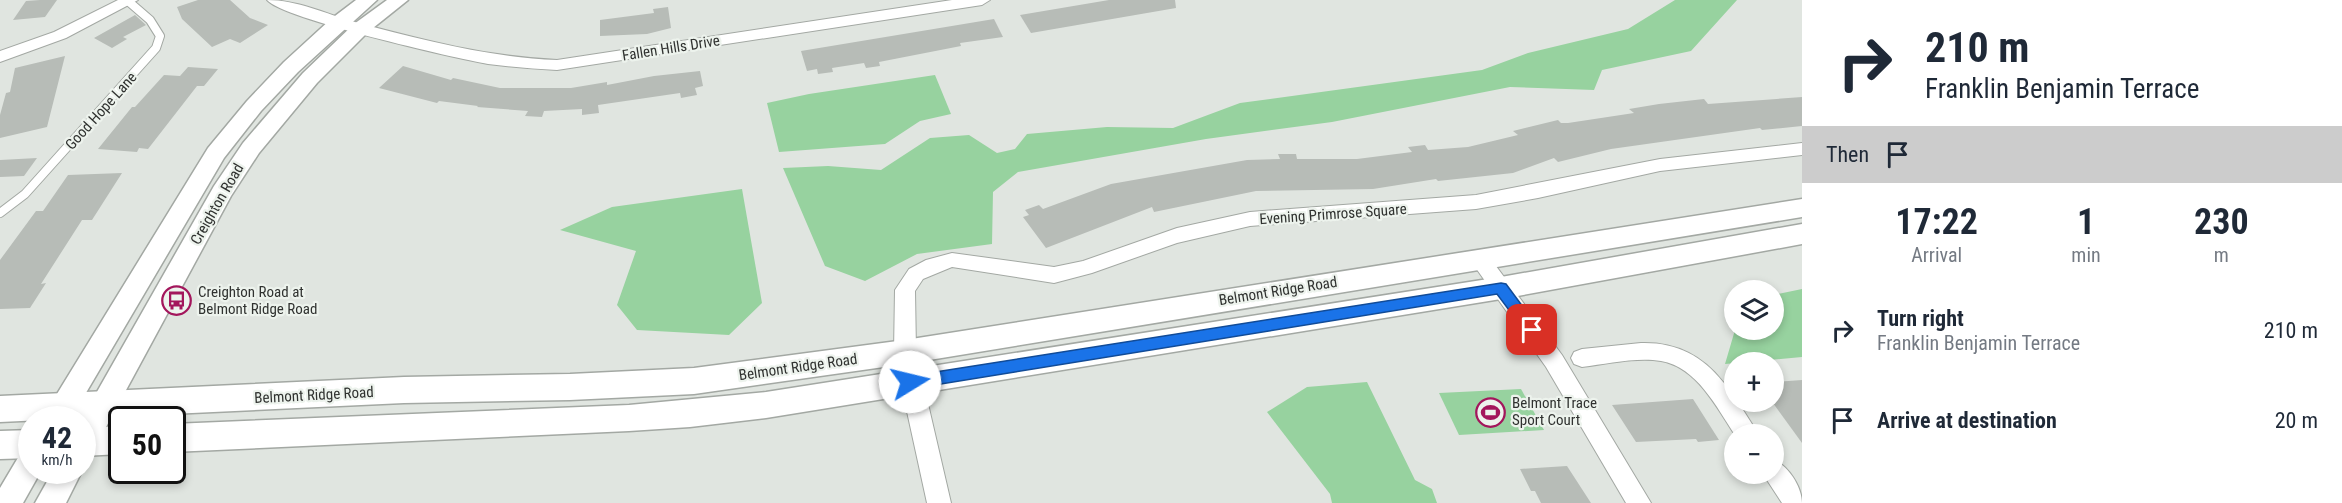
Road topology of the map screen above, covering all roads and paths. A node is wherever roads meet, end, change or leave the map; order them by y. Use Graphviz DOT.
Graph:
graph roads {
  1 [pos="129,0"];
  2 [pos="275,0"];
  3 [pos="368,0"];
  4 [pos="399,0"];
  5 [pos="982,0"];
  6 [pos="350,25"];
  7 [pos="0,57"];
  8 [pos="1802,149"];
  9 [pos="1802,208"];
  10 [pos="0,213"];
  11 [pos="1802,234"];
  12 [pos="1480,259"];
  13 [pos="1501,288"];
  14 [pos="905,352"];
  15 [pos="1582,358"];
  16 [pos="910,382"];
  17 [pos="105,405"];
  18 [pos="64,406"];
  19 [pos="96,407"];
  20 [pos="0,409"];
  21 [pos="18,411"];
  22 [pos="96,420"];
  23 [pos="1740,424"];
  24 [pos="186,437"];
  25 [pos="18,444"];
  26 [pos="0,445"];
  27 [pos="18,484"];
  28 [pos="61,484"];
  29 [pos="1783,484"];
  30 [pos="7,503"];
  31 [pos="50,503"];
  32 [pos="939,503"];
  33 [pos="1639,503"];
  34 [pos="1796,503"];
  1 -- 7 [label="street"];
  1 -- 10 [label="lane, Good Hope Lane"];
  2 -- 6 [label="street, Fallen Hills Drive"];
  3 -- 6 [label="street, Creighton Road"];
  4 -- 6 [label="street, Creighton Road"];
  5 -- 6 [label="street, Fallen Hills Drive"];
  6 -- 17 [label="street, Creighton Road"];
  6 -- 18 [label="street, Creighton Road"];
  8 -- 14 [label="street, Evening Primrose Square"];
  9 -- 12 [label="main road, Belmont Ridge Road"];
  11 -- 13 [label="main road, Belmont Ridge Road"];
  12 -- 13 [label="street"];
  12 -- 14 [label="main road, Belmont Ridge Road"];
  13 -- 16 [label="main road, Belmont Ridge Road"];
  13 -- 33 [label="street"];
  14 -- 16 [label="street, Evening Primrose Square"];
  14 -- 17 [label="main road, Belmont Ridge Road"];
  15 -- 23 [label="street"];
  16 -- 24 [label="main road, Belmont Ridge Road"];
  16 -- 32 [label="street, Evening Primrose Square"];
  17 -- 19 [label="main road, Belmont Ridge Road"];
  17 -- 22 [label="street, Creighton Road"];
  20 -- 21 [label="main road, Belmont Ridge Road"];
  25 -- 26 [label="main road"];
  27 -- 30 [label="street"];
  28 -- 31 [label="street"];
  29 -- 34 [label="street"];
}
